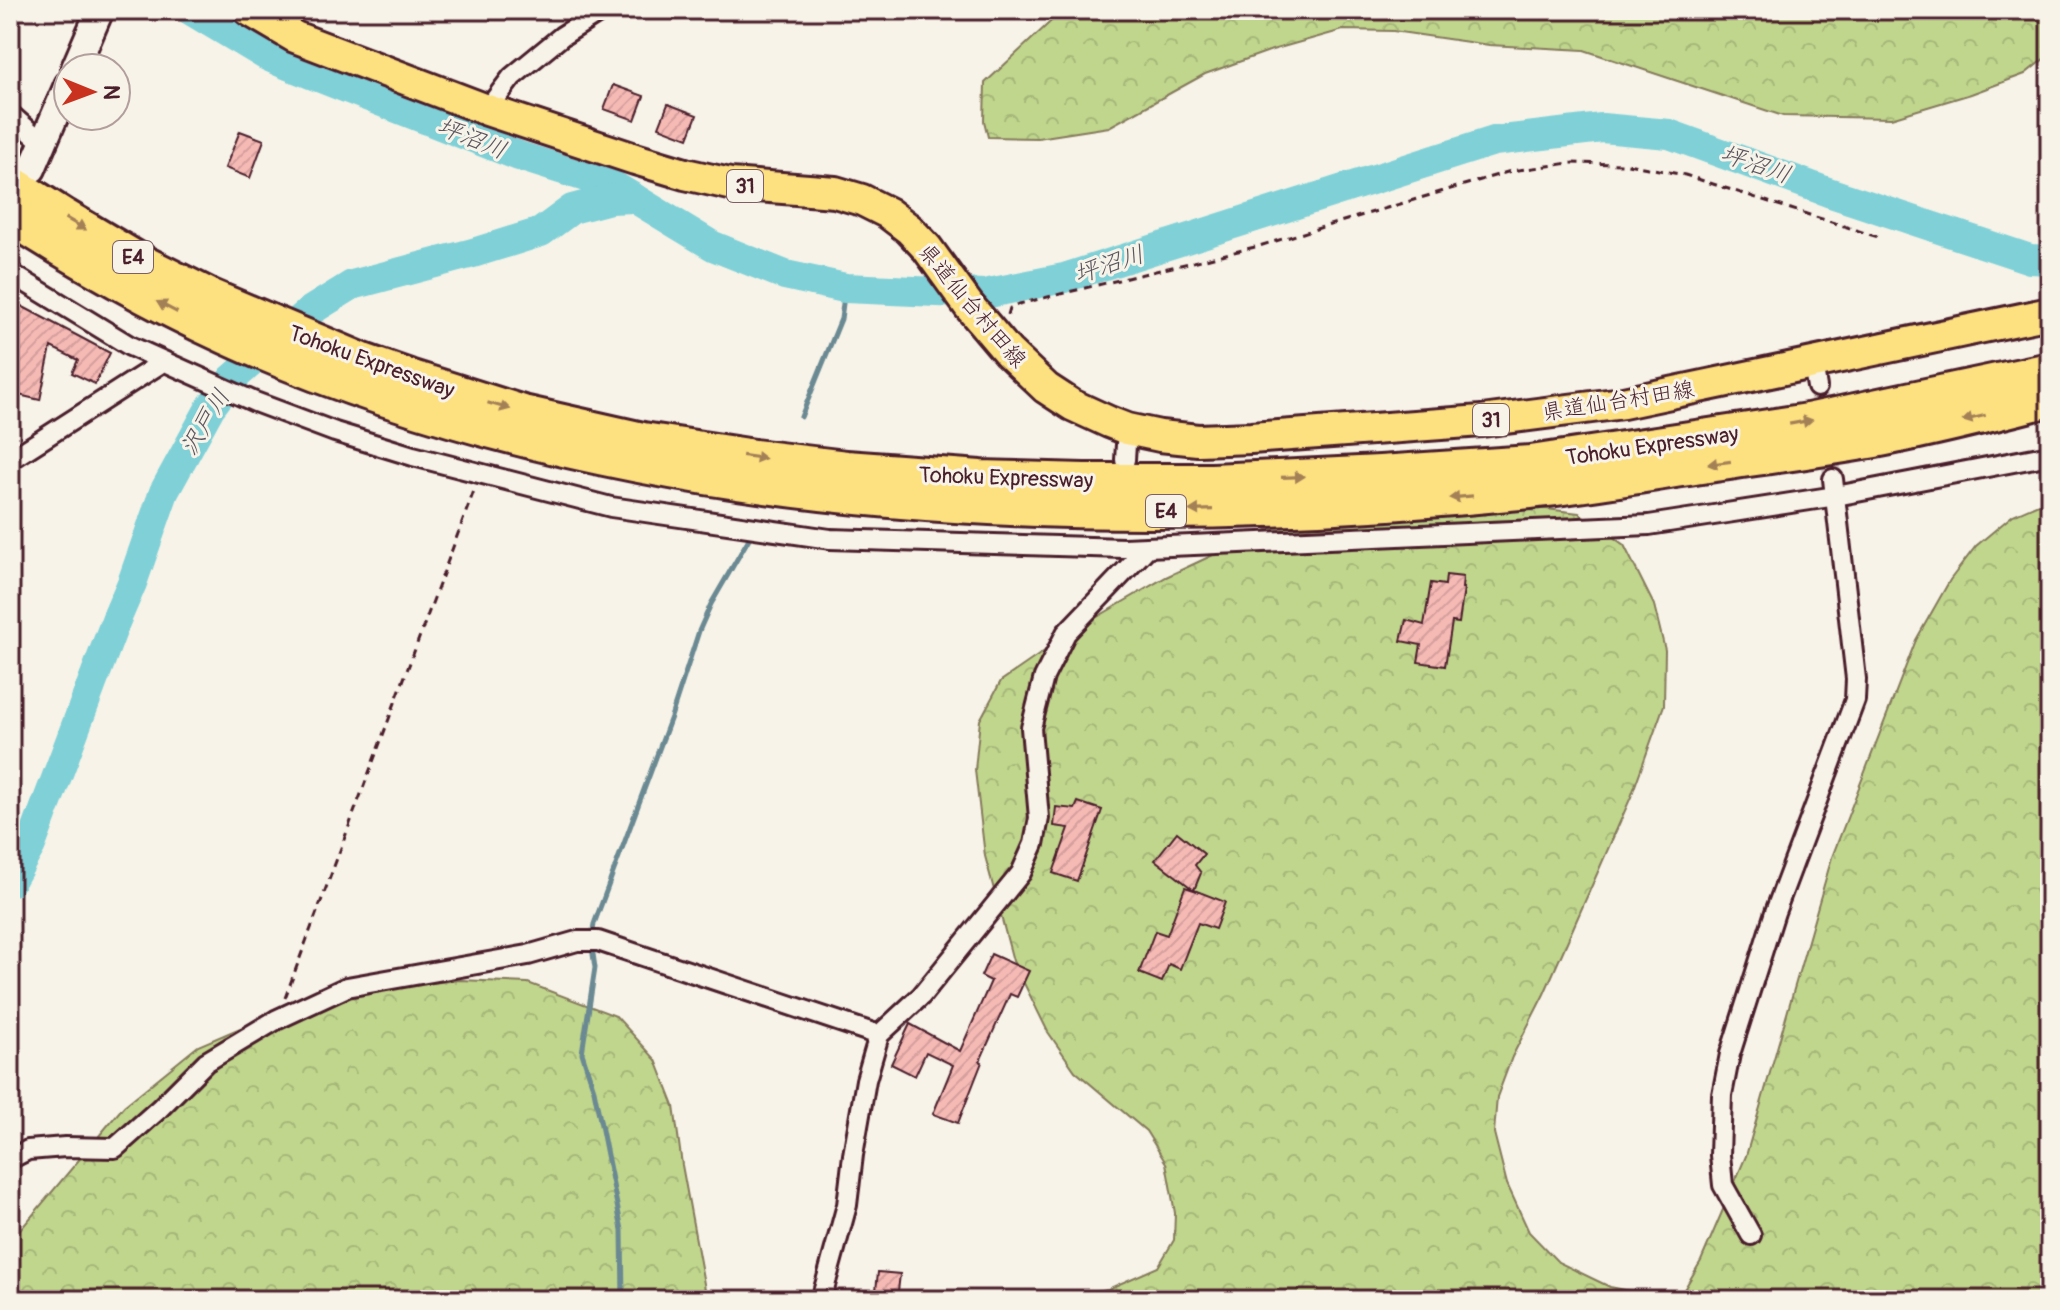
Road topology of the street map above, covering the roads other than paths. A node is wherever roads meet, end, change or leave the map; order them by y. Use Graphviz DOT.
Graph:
graph roads {
  1 [pos="100,10"];
  2 [pos="249,10"];
  3 [pos="603,10"];
  4 [pos="82,52"];
  5 [pos="487,110"];
  6 [pos="10,114"];
  7 [pos="52,122"];
  8 [pos="43,143"];
  9 [pos="21,175"];
  10 [pos="10,217"];
  11 [pos="10,271"];
  12 [pos="2050,313"];
  13 [pos="163,362"];
  14 [pos="2050,370"];
  15 [pos="2050,399"];
  16 [pos="1127,429"];
  17 [pos="2050,455"];
  18 [pos="10,460"];
  19 [pos="1125,460"];
  20 [pos="1835,487"];
  21 [pos="1124,527"];
  22 [pos="1148,547"];
  23 [pos="1124,548"];
  24 [pos="879,1035"];
  25 [pos="10,1159"];
  26 [pos="1751,1235"];
  27 [pos="821,1300"];
  1 -- 4 [label="main road"];
  2 -- 5 [label="main road, 県道仙台村田線 / 31"];
  3 -- 5 [label="street"];
  5 -- 16 [label="main road, 県道仙台村田線 / 31"];
  6 -- 8 [label="street"];
  7 -- 8 [label="main road"];
  8 -- 9 [label="main road"];
  9 -- 14 [label="highway, Tohoku Expressway / E4, one-way"];
  15 -- 10 [label="highway, Tohoku Expressway / E4, one-way"];
  11 -- 13 [label="street"];
  12 -- 16 [label="main road, 県道仙台村田線 / 31"];
  13 -- 18 [label="street"];
  13 -- 23 [label="street"];
  16 -- 19 [label="street"];
  17 -- 20 [label="street"];
  20 -- 22 [label="street"];
  20 -- 26 [label="street"];
  21 -- 23 [label="street"];
  22 -- 23 [label="street"];
  22 -- 24 [label="street"];
  24 -- 25 [label="street"];
  24 -- 27 [label="street"];
}
